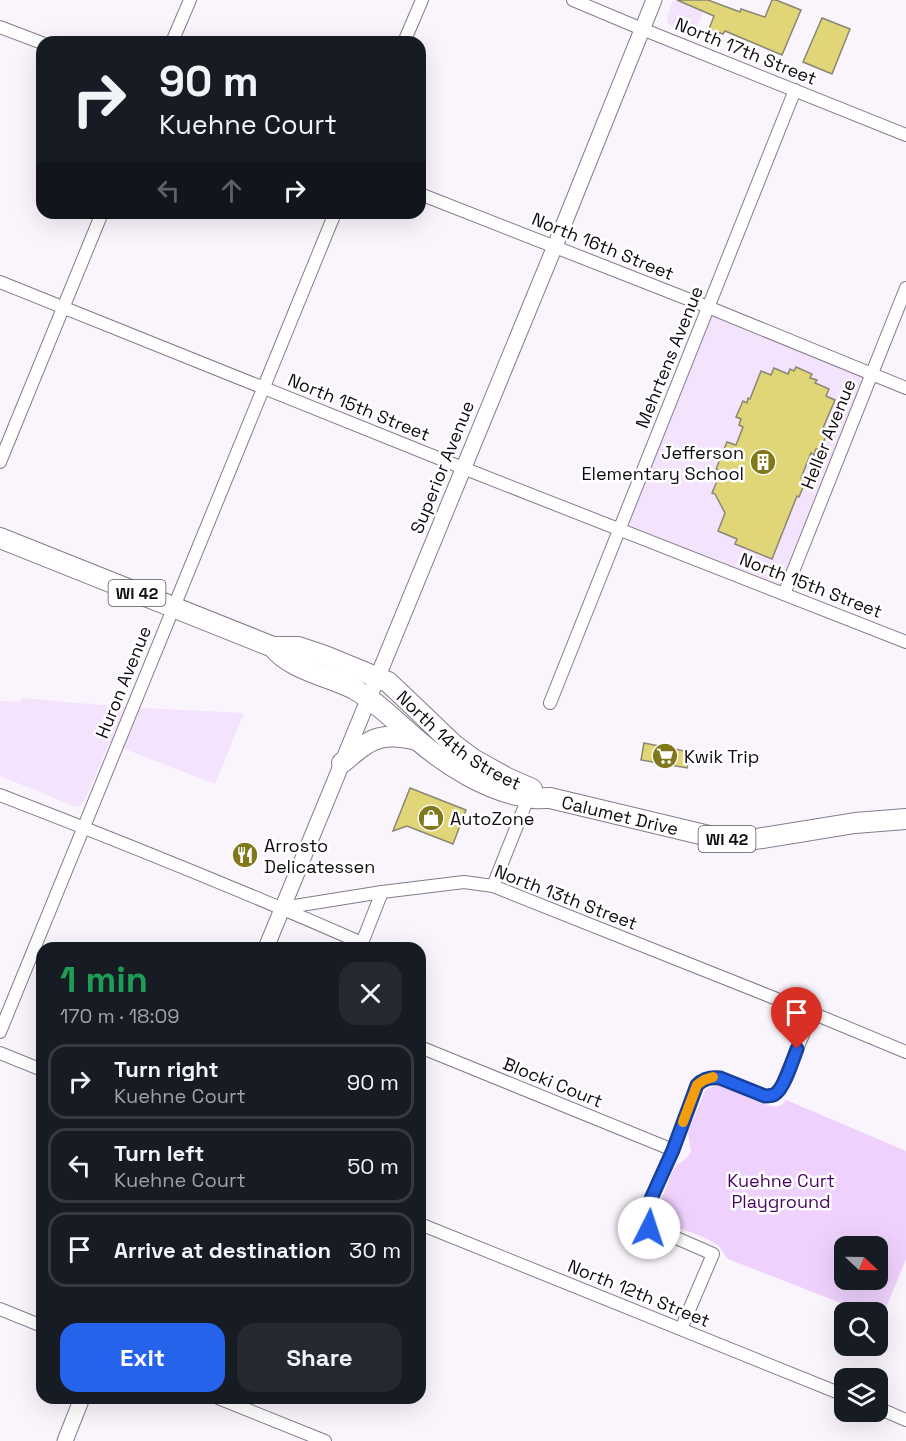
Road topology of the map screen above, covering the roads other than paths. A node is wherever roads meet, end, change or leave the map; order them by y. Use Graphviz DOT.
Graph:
graph roads {
  1 [pos="190,0"];
  2 [pos="422,0"];
  3 [pos="573,0"];
  4 [pos="654,0"];
  5 [pos="0,27"];
  6 [pos="642,29"];
  7 [pos="175,36"];
  8 [pos="407,36"];
  9 [pos="36,41"];
  10 [pos="795,90"];
  11 [pos="906,135"];
  12 [pos="426,196"];
  13 [pos="100,219"];
  14 [pos="333,219"];
  15 [pos="555,246"];
  16 [pos="0,282"];
  17 [pos="906,288"];
  18 [pos="708,307"];
  19 [pos="63,308"];
  20 [pos="872,374"];
  21 [pos="263,388"];
  22 [pos="906,388"];
  23 [pos="0,462"];
  24 [pos="463,468"];
  25 [pos="619,530"];
  26 [pos="0,538"];
  27 [pos="784,594"];
  28 [pos="173,607"];
  29 [pos="906,642"];
  30 [pos="273,647"];
  31 [pos="377,678"];
  32 [pos="368,698"];
  33 [pos="550,703"];
  34 [pos="417,740"];
  35 [pos="342,763"];
  36 [pos="0,795"];
  37 [pos="528,798"];
  38 [pos="550,798"];
  39 [pos="906,819"];
  40 [pos="84,827"];
  41 [pos="493,886"];
  42 [pos="382,892"];
  43 [pos="282,908"];
  44 [pos="37,942"];
  45 [pos="268,942"];
  46 [pos="355,942"];
  47 [pos="362,942"];
  48 [pos="36,944"];
  49 [pos="812,1013"];
  50 [pos="0,1032"];
  51 [pos="426,1049"];
  52 [pos="906,1052"];
  53 [pos="0,1053"];
  54 [pos="36,1068"];
  55 [pos="673,1150"];
  56 [pos="426,1226"];
  57 [pos="0,1309"];
  58 [pos="36,1324"];
  59 [pos="681,1329"];
  60 [pos="834,1391"];
  61 [pos="79,1404"];
  62 [pos="233,1404"];
  63 [pos="888,1412"];
  64 [pos="906,1420"];
  65 [pos="64,1441"];
  66 [pos="324,1441"];
  1 -- 7 [label="street"];
  2 -- 8 [label="street"];
  3 -- 6 [label="street, North 17th Street"];
  4 -- 6 [label="street, Superior Avenue"];
  5 -- 9 [label="street"];
  6 -- 10 [label="street, North 17th Street"];
  6 -- 15 [label="street, Superior Avenue"];
  10 -- 11 [label="street, North 17th Street"];
  10 -- 18 [label="street, Mehrtens Avenue"];
  12 -- 15 [label="street, North 16th Street"];
  13 -- 19 [label="street"];
  14 -- 21 [label="street, Huron Avenue"];
  15 -- 18 [label="street, North 16th Street"];
  15 -- 24 [label="street, Superior Avenue"];
  16 -- 19 [label="street, North 15th Street"];
  17 -- 20 [label="street, Heller Avenue"];
  18 -- 20 [label="street, North 16th Street"];
  18 -- 25 [label="street, Mehrtens Avenue"];
  19 -- 21 [label="street, North 15th Street"];
  19 -- 23 [label="street"];
  20 -- 22 [label="street, North 16th Street"];
  20 -- 27 [label="street, Heller Avenue"];
  21 -- 24 [label="street, North 15th Street"];
  21 -- 28 [label="street, Huron Avenue"];
  24 -- 25 [label="street, North 15th Street"];
  24 -- 31 [label="street, Superior Avenue"];
  25 -- 27 [label="street, North 15th Street"];
  25 -- 33 [label="street, Mehrtens Avenue"];
  26 -- 28 [label="main road, North 14th Street / WI 42"];
  27 -- 29 [label="street, North 15th Street"];
  28 -- 30 [label="main road, North 14th Street / WI 42"];
  28 -- 40 [label="street, Huron Avenue"];
  30 -- 31 [label="main road, North 14th Street / WI 42"];
  30 -- 32 [label="main road, North 14th Street / WI 42"];
  31 -- 32 [label="street, Superior Avenue"];
  31 -- 38 [label="main road, North 14th Street / WI 42"];
  32 -- 34 [label="main road, North 14th Street / WI 42"];
  32 -- 35 [label="street, Superior Avenue"];
  34 -- 35 [label="main road"];
  34 -- 37 [label="main road, North 14th Street / WI 42"];
  35 -- 43 [label="street, Superior Avenue"];
  36 -- 40 [label="street"];
  37 -- 38 [label="main road, North 14th Street / WI 42"];
  37 -- 41 [label="street"];
  38 -- 39 [label="main road, Calumet Drive / WI 42"];
  40 -- 43 [label="street"];
  40 -- 44 [label="street, Huron Avenue"];
  41 -- 42 [label="street, North 13th Street"];
  41 -- 49 [label="street, North 13th Street"];
  42 -- 43 [label="street, North 13th Street"];
  42 -- 47 [label="street"];
  43 -- 45 [label="street, Superior Avenue"];
  43 -- 46 [label="street"];
  48 -- 50 [label="street, Huron Avenue"];
  49 -- 52 [label="street, North 13th Street"];
  49 -- 55 [label="street"];
  51 -- 55 [label="street, Blocki Court"];
  53 -- 54 [label="street"];
  55 -- 59 [label="street"];
  56 -- 59 [label="street, North 12th Street"];
  57 -- 58 [label="street"];
  59 -- 60 [label="street, North 12th Street"];
  61 -- 65 [label="street"];
  62 -- 66 [label="street"];
  63 -- 64 [label="street"];
}
